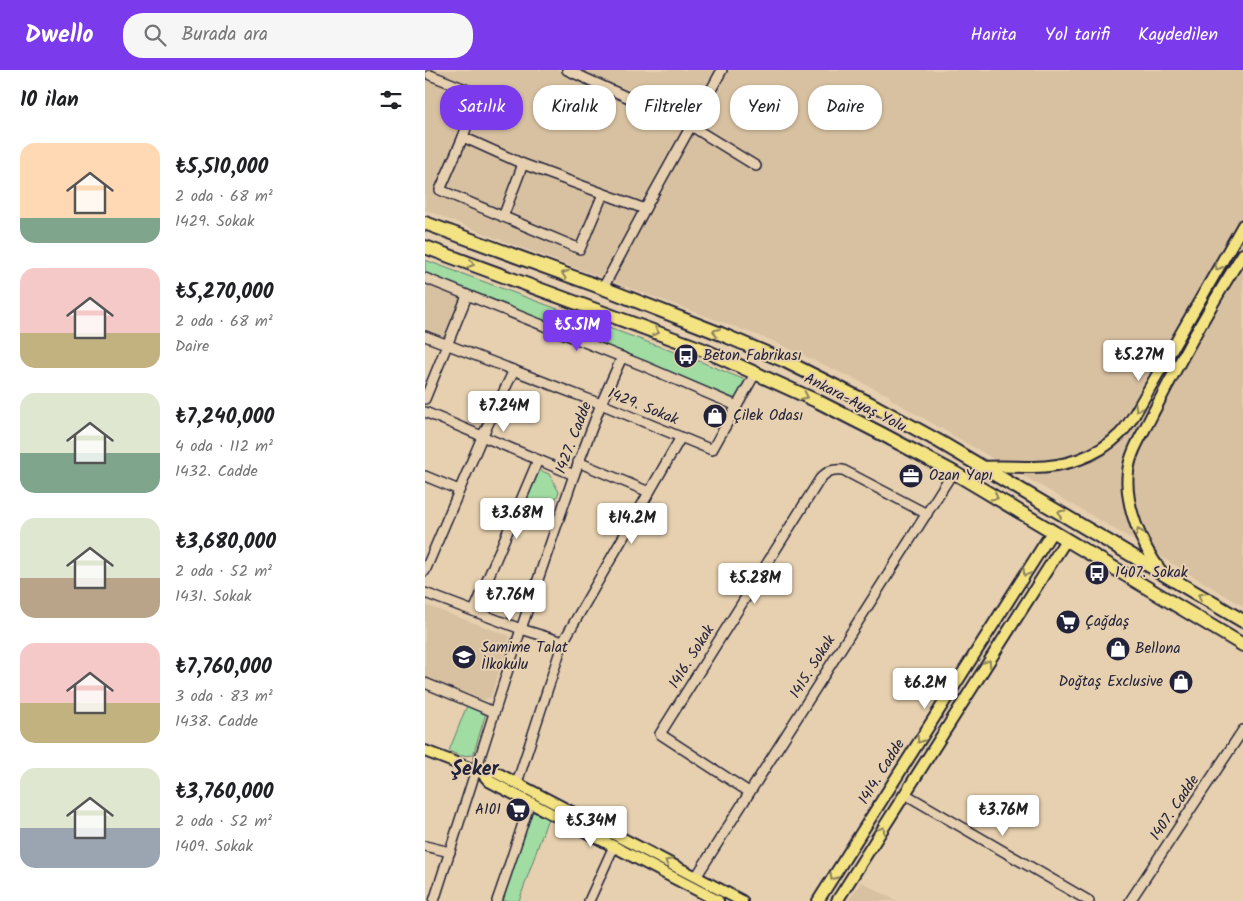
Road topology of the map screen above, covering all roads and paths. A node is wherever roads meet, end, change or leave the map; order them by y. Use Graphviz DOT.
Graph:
graph roads {
  1 [pos="567,70"];
  2 [pos="722,70"];
  3 [pos="430,74"];
  4 [pos="714,85"];
  5 [pos="626,97"];
  6 [pos="689,130"];
  7 [pos="698,130"];
  8 [pos="463,136"];
  9 [pos="523,164"];
  10 [pos="756,166"];
  11 [pos="603,194"];
  12 [pos="645,209"];
  13 [pos="503,217"];
  14 [pos="425,223"];
  15 [pos="1243,225"];
  16 [pos="425,247"];
  17 [pos="1243,254"];
  18 [pos="425,278"];
  19 [pos="603,288"];
  20 [pos="467,296"];
  21 [pos="425,336"];
  22 [pos="447,345"];
  23 [pos="622,357"];
  24 [pos="514,370"];
  25 [pos="756,372"];
  26 [pos="425,399"];
  27 [pos="601,404"];
  28 [pos="737,406"];
  29 [pos="425,412"];
  30 [pos="482,436"];
  31 [pos="681,437"];
  32 [pos="538,460"];
  33 [pos="578,462"];
  34 [pos="983,467"];
  35 [pos="953,472"];
  36 [pos="573,475"];
  37 [pos="425,476"];
  38 [pos="459,490"];
  39 [pos="649,492"];
  40 [pos="927,514"];
  41 [pos="1052,532"];
  42 [pos="1066,540"];
  43 [pos="425,571"];
  44 [pos="1163,574"];
  45 [pos="425,593"];
  46 [pos="474,611"];
  47 [pos="1243,621"];
  48 [pos="521,629"];
  49 [pos="563,642"];
  50 [pos="1243,646"];
  51 [pos="425,683"];
  52 [pos="494,712"];
  53 [pos="1243,730"];
  54 [pos="425,751"];
  55 [pos="479,772"];
  56 [pos="517,783"];
  57 [pos="749,792"];
  58 [pos="905,794"];
  59 [pos="530,802"];
  60 [pos="425,846"];
  61 [pos="614,846"];
  62 [pos="450,852"];
  63 [pos="695,877"];
  64 [pos="435,901"];
  65 [pos="497,901"];
  66 [pos="589,901"];
  67 [pos="718,901"];
  68 [pos="742,901"];
  69 [pos="818,901"];
  70 [pos="837,901"];
  71 [pos="1089,901"];
  72 [pos="1129,901"];
  1 -- 5 [label="street"];
  2 -- 4 [label="street"];
  3 -- 8 [label="street"];
  6 -- 12 [label="street"];
  7 -- 10 [label="street"];
  8 -- 9 [label="street"];
  8 -- 13 [label="street"];
  9 -- 11 [label="street"];
  9 -- 13 [label="street"];
  11 -- 12 [label="street"];
  11 -- 13 [label="street"];
  12 -- 19 [label="street"];
  19 -- 14 [label="highway, Ankara-Ayaş Yolu, one-way"];
  15 -- 34 [label="main road, one-way"];
  16 -- 25 [label="highway, Ankara-Ayaş Yolu, one-way"];
  44 -- 17 [label="main road, one-way"];
  18 -- 20 [label="street"];
  34 -- 19 [label="highway, Ankara-Ayaş Yolu, one-way"];
  20 -- 22 [label="street"];
  20 -- 23 [label="street"];
  21 -- 22 [label="street, 1429. Sokak"];
  22 -- 24 [label="street, 1429. Sokak"];
  22 -- 26 [label="street"];
  23 -- 27 [label="street, 1427. Cadde"];
  23 -- 28 [label="street"];
  24 -- 27 [label="street, 1429. Sokak"];
  24 -- 30 [label="street"];
  25 -- 28 [label="street, 1429. Sokak"];
  25 -- 35 [label="highway, Ankara-Ayaş Yolu, one-way"];
  27 -- 31 [label="street, 1429. Sokak"];
  27 -- 33 [label="street, 1427. Cadde"];
  28 -- 31 [label="street, 1429. Sokak"];
  29 -- 30 [label="street"];
  30 -- 32 [label="street"];
  30 -- 38 [label="street"];
  31 -- 39 [label="street"];
  32 -- 36 [label="street"];
  32 -- 46 [label="street"];
  33 -- 36 [label="street, 1427. Cadde"];
  33 -- 39 [label="street"];
  44 -- 34 [label="highway, Ankara-Ayaş Yolu, one-way"];
  35 -- 40 [label="street, 1415. Sokak"];
  35 -- 41 [label="highway, Ankara-Ayaş Yolu, one-way"];
  36 -- 48 [label="street, 1427. Cadde"];
  37 -- 38 [label="street"];
  38 -- 43 [label="street"];
  39 -- 49 [label="street"];
  40 -- 57 [label="street, 1415. Sokak"];
  40 -- 57 [label="street, 1416. Sokak"];
  41 -- 42 [label="highway, Ankara-Ayaş Yolu"];
  41 -- 69 [label="main road, 1414. Cadde, one-way"];
  42 -- 50 [label="highway, Ankara-Ayaş Yolu"];
  58 -- 42 [label="main road, 1414. Cadde, one-way"];
  47 -- 44 [label="highway, Ankara-Ayaş Yolu, one-way"];
  45 -- 46 [label="street"];
  46 -- 48 [label="street"];
  48 -- 49 [label="street"];
  48 -- 52 [label="street, 1427. Cadde"];
  49 -- 56 [label="street"];
  51 -- 52 [label="street"];
  52 -- 55 [label="street, 1427. Cadde"];
  53 -- 72 [label="street, 1407. Cadde"];
  54 -- 55 [label="main road"];
  55 -- 56 [label="main road"];
  55 -- 59 [label="main road"];
  55 -- 62 [label="street, 1427. Cadde"];
  63 -- 56 [label="main road, one-way"];
  57 -- 63 [label="street, 1415. Sokak"];
  70 -- 58 [label="main road, 1414. Cadde, one-way"];
  58 -- 71 [label="street"];
  59 -- 61 [label="main road"];
  59 -- 65 [label="street"];
  60 -- 62 [label="street"];
  61 -- 66 [label="street"];
  61 -- 67 [label="main road"];
  62 -- 64 [label="street, 1427. Cadde"];
  63 -- 68 [label="main road"];
}
